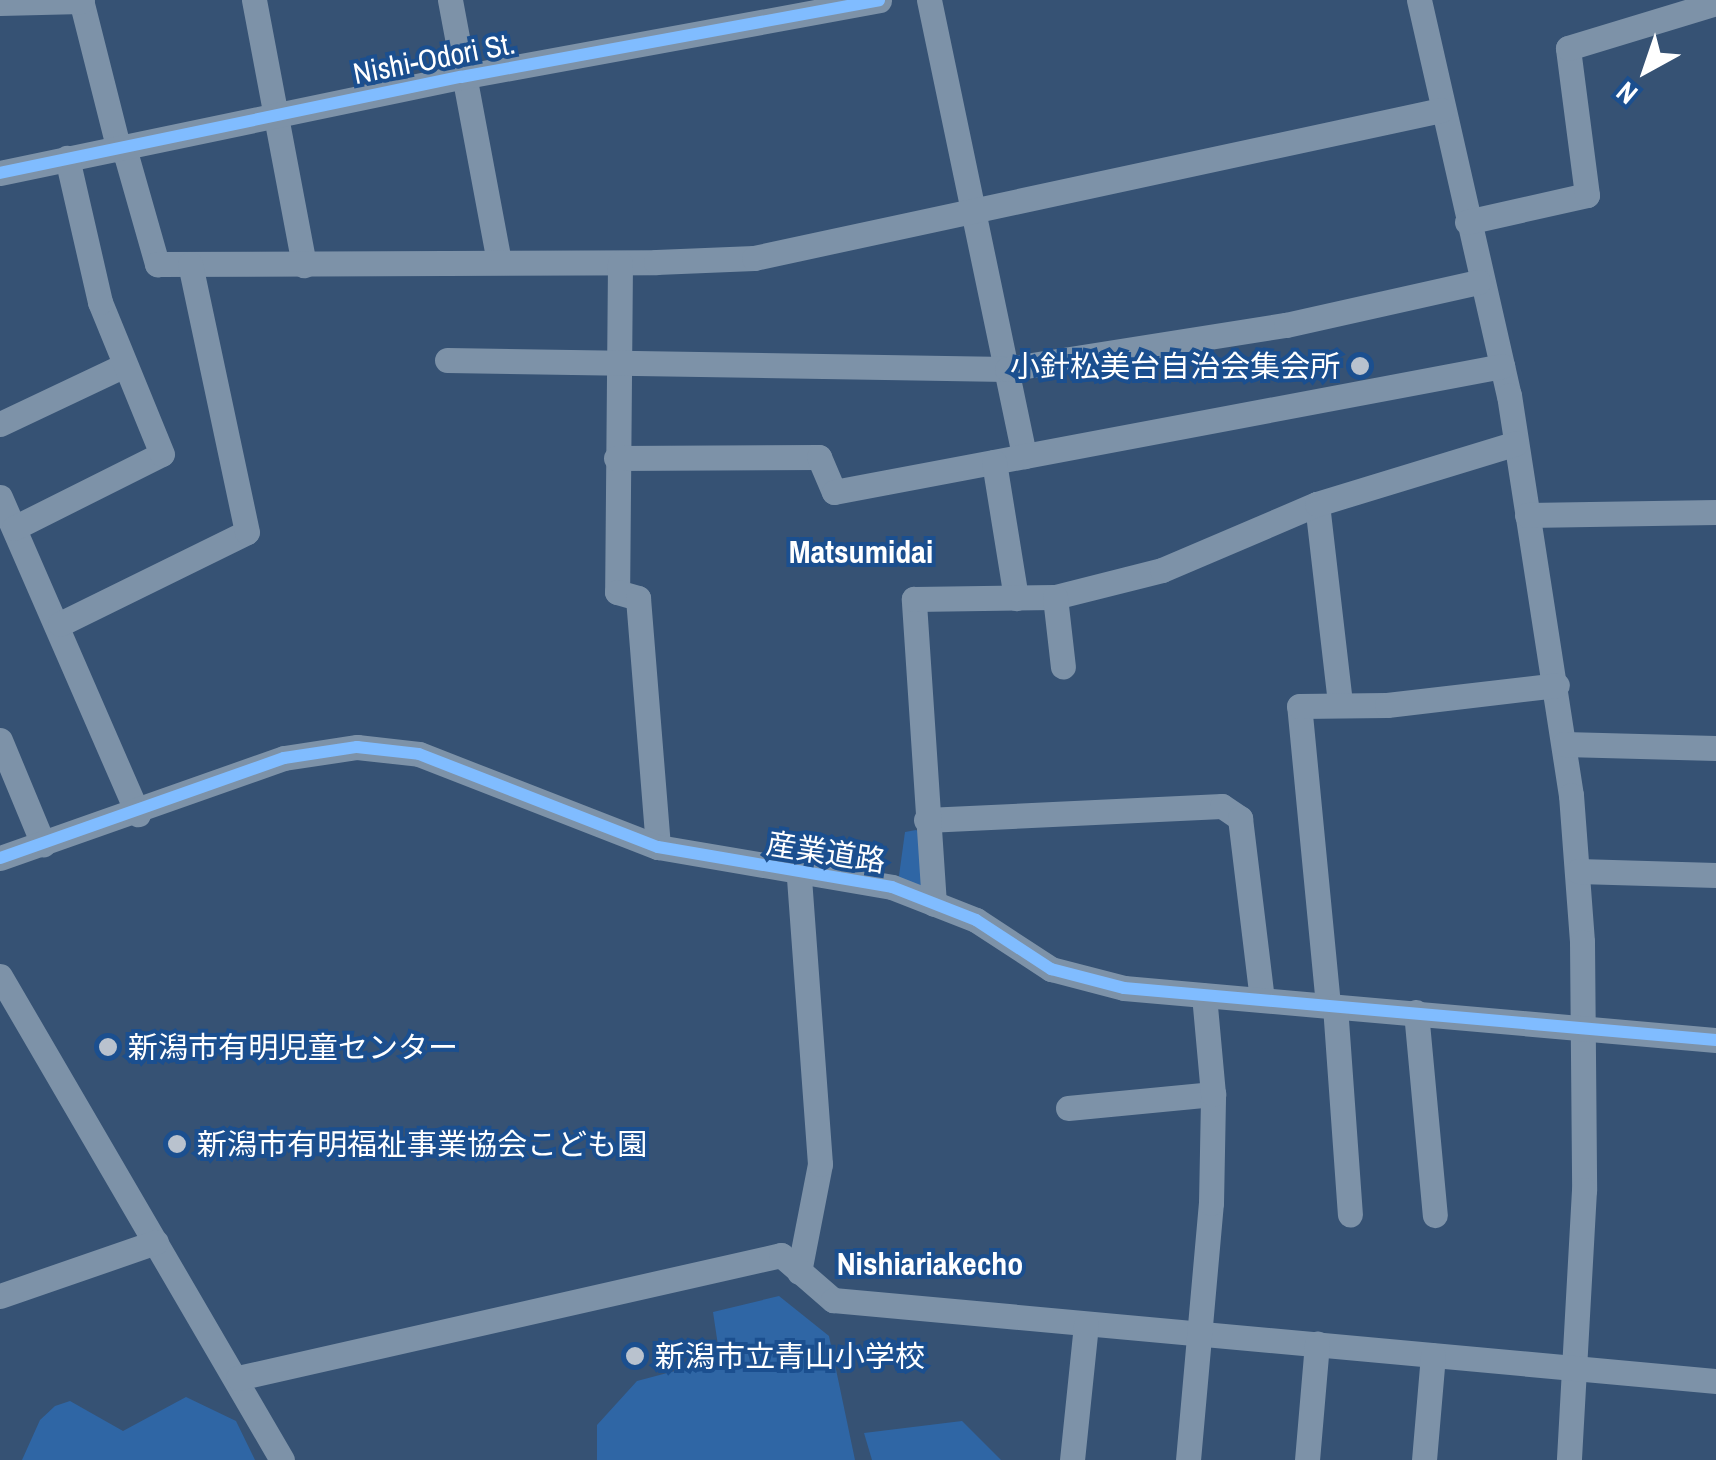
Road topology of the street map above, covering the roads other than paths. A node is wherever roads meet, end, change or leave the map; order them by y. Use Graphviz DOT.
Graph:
graph roads {
  1 [pos="82,0"];
  2 [pos="254,0"];
  3 [pos="450,0"];
  4 [pos="879,0"];
  5 [pos="928,0"];
  6 [pos="1419,0"];
  7 [pos="1716,3"];
  8 [pos="0,4"];
  9 [pos="460,77"];
  10 [pos="1441,110"];
  11 [pos="277,115"];
  12 [pos="122,149"];
  13 [pos="66,158"];
  14 [pos="0,173"];
  15 [pos="972,211"];
  16 [pos="1468,222"];
  17 [pos="498,261"];
  18 [pos="620,263"];
  19 [pos="190,264"];
  20 [pos="304,265"];
  21 [pos="1478,282"];
  22 [pos="447,360"];
  23 [pos="126,365"];
  24 [pos="618,365"];
  25 [pos="1502,366"];
  26 [pos="1006,370"];
  27 [pos="0,424"];
  28 [pos="1516,443"];
  29 [pos="1024,456"];
  30 [pos="616,458"];
  31 [pos="994,462"];
  32 [pos="0,497"];
  33 [pos="1317,504"];
  34 [pos="1716,512"];
  35 [pos="1528,515"];
  36 [pos="14,528"];
  37 [pos="1055,597"];
  38 [pos="1016,598"];
  39 [pos="60,624"];
  40 [pos="1063,668"];
  41 [pos="1557,685"];
  42 [pos="1340,703"];
  43 [pos="0,740"];
  44 [pos="1564,744"];
  45 [pos="1716,748"];
  46 [pos="138,814"];
  47 [pos="926,820"];
  48 [pos="43,844"];
  49 [pos="658,847"];
  50 [pos="0,858"];
  51 [pos="1578,871"];
  52 [pos="1716,875"];
  53 [pos="800,876"];
  54 [pos="934,904"];
  55 [pos="0,976"];
  56 [pos="1204,995"];
  57 [pos="1262,1000"];
  58 [pos="1332,1005"];
  59 [pos="1416,1012"];
  60 [pos="1582,1030"];
  61 [pos="1716,1040"];
  62 [pos="1213,1094"];
  63 [pos="1068,1108"];
  64 [pos="1350,1214"];
  65 [pos="1435,1216"];
  66 [pos="156,1242"];
  67 [pos="799,1272"];
  68 [pos="0,1296"];
  69 [pos="1086,1324"];
  70 [pos="1200,1338"];
  71 [pos="1317,1343"];
  72 [pos="1434,1355"];
  73 [pos="1575,1369"];
  74 [pos="238,1378"];
  75 [pos="1716,1381"];
  76 [pos="282,1460"];
  77 [pos="1072,1460"];
  78 [pos="1188,1460"];
  79 [pos="1307,1460"];
  80 [pos="1424,1460"];
  81 [pos="1568,1460"];
  1 -- 8 [label="street"];
  1 -- 12 [label="street"];
  2 -- 11 [label="street"];
  3 -- 9 [label="street"];
  4 -- 9 [label="street, Nishi-Odori St."];
  5 -- 15 [label="street"];
  6 -- 10 [label="street"];
  7 -- 16 [label="street"];
  9 -- 11 [label="street, Nishi-Odori St."];
  9 -- 17 [label="street"];
  10 -- 15 [label="street"];
  10 -- 16 [label="street"];
  11 -- 12 [label="street, Nishi-Odori St."];
  11 -- 20 [label="street"];
  12 -- 13 [label="street, Nishi-Odori St."];
  12 -- 19 [label="street"];
  13 -- 14 [label="street, Nishi-Odori St."];
  13 -- 23 [label="street"];
  15 -- 18 [label="street"];
  15 -- 26 [label="street"];
  16 -- 21 [label="street"];
  17 -- 18 [label="street"];
  17 -- 20 [label="street"];
  18 -- 24 [label="street"];
  19 -- 20 [label="street"];
  19 -- 39 [label="street"];
  21 -- 25 [label="street"];
  21 -- 26 [label="street"];
  22 -- 24 [label="street"];
  23 -- 27 [label="street"];
  23 -- 36 [label="street"];
  24 -- 26 [label="street"];
  24 -- 30 [label="street"];
  25 -- 28 [label="street"];
  25 -- 29 [label="street"];
  26 -- 29 [label="street"];
  28 -- 33 [label="street"];
  28 -- 35 [label="street"];
  29 -- 31 [label="street"];
  30 -- 31 [label="street"];
  30 -- 49 [label="street"];
  31 -- 38 [label="street"];
  32 -- 36 [label="street"];
  33 -- 37 [label="street"];
  33 -- 42 [label="street"];
  34 -- 35 [label="street"];
  35 -- 41 [label="street"];
  36 -- 39 [label="street"];
  37 -- 38 [label="street"];
  37 -- 40 [label="street"];
  38 -- 47 [label="street"];
  39 -- 46 [label="street"];
  41 -- 42 [label="street"];
  41 -- 44 [label="street"];
  42 -- 58 [label="street"];
  43 -- 48 [label="street"];
  44 -- 45 [label="street"];
  44 -- 51 [label="street"];
  46 -- 48 [label="street, 産業道路"];
  46 -- 49 [label="street, 産業道路"];
  47 -- 54 [label="street"];
  47 -- 57 [label="street"];
  48 -- 50 [label="street, 産業道路"];
  49 -- 53 [label="street, 産業道路"];
  51 -- 52 [label="street"];
  51 -- 60 [label="street"];
  53 -- 54 [label="street, 産業道路"];
  53 -- 67 [label="street"];
  54 -- 56 [label="street, 産業道路"];
  55 -- 66 [label="street"];
  56 -- 57 [label="street, 産業道路"];
  56 -- 62 [label="street"];
  57 -- 58 [label="street, 産業道路"];
  58 -- 59 [label="street, 産業道路"];
  58 -- 64 [label="street"];
  59 -- 60 [label="street, 産業道路"];
  59 -- 65 [label="street"];
  60 -- 61 [label="street, 産業道路"];
  60 -- 73 [label="street"];
  62 -- 63 [label="street"];
  62 -- 70 [label="street"];
  66 -- 68 [label="street"];
  66 -- 74 [label="street"];
  67 -- 69 [label="street"];
  67 -- 74 [label="street"];
  69 -- 70 [label="street"];
  69 -- 77 [label="street"];
  70 -- 71 [label="street"];
  70 -- 78 [label="street"];
  71 -- 72 [label="street"];
  71 -- 79 [label="street"];
  72 -- 73 [label="street"];
  72 -- 80 [label="street"];
  73 -- 75 [label="street"];
  73 -- 81 [label="street"];
  74 -- 76 [label="street"];
}
